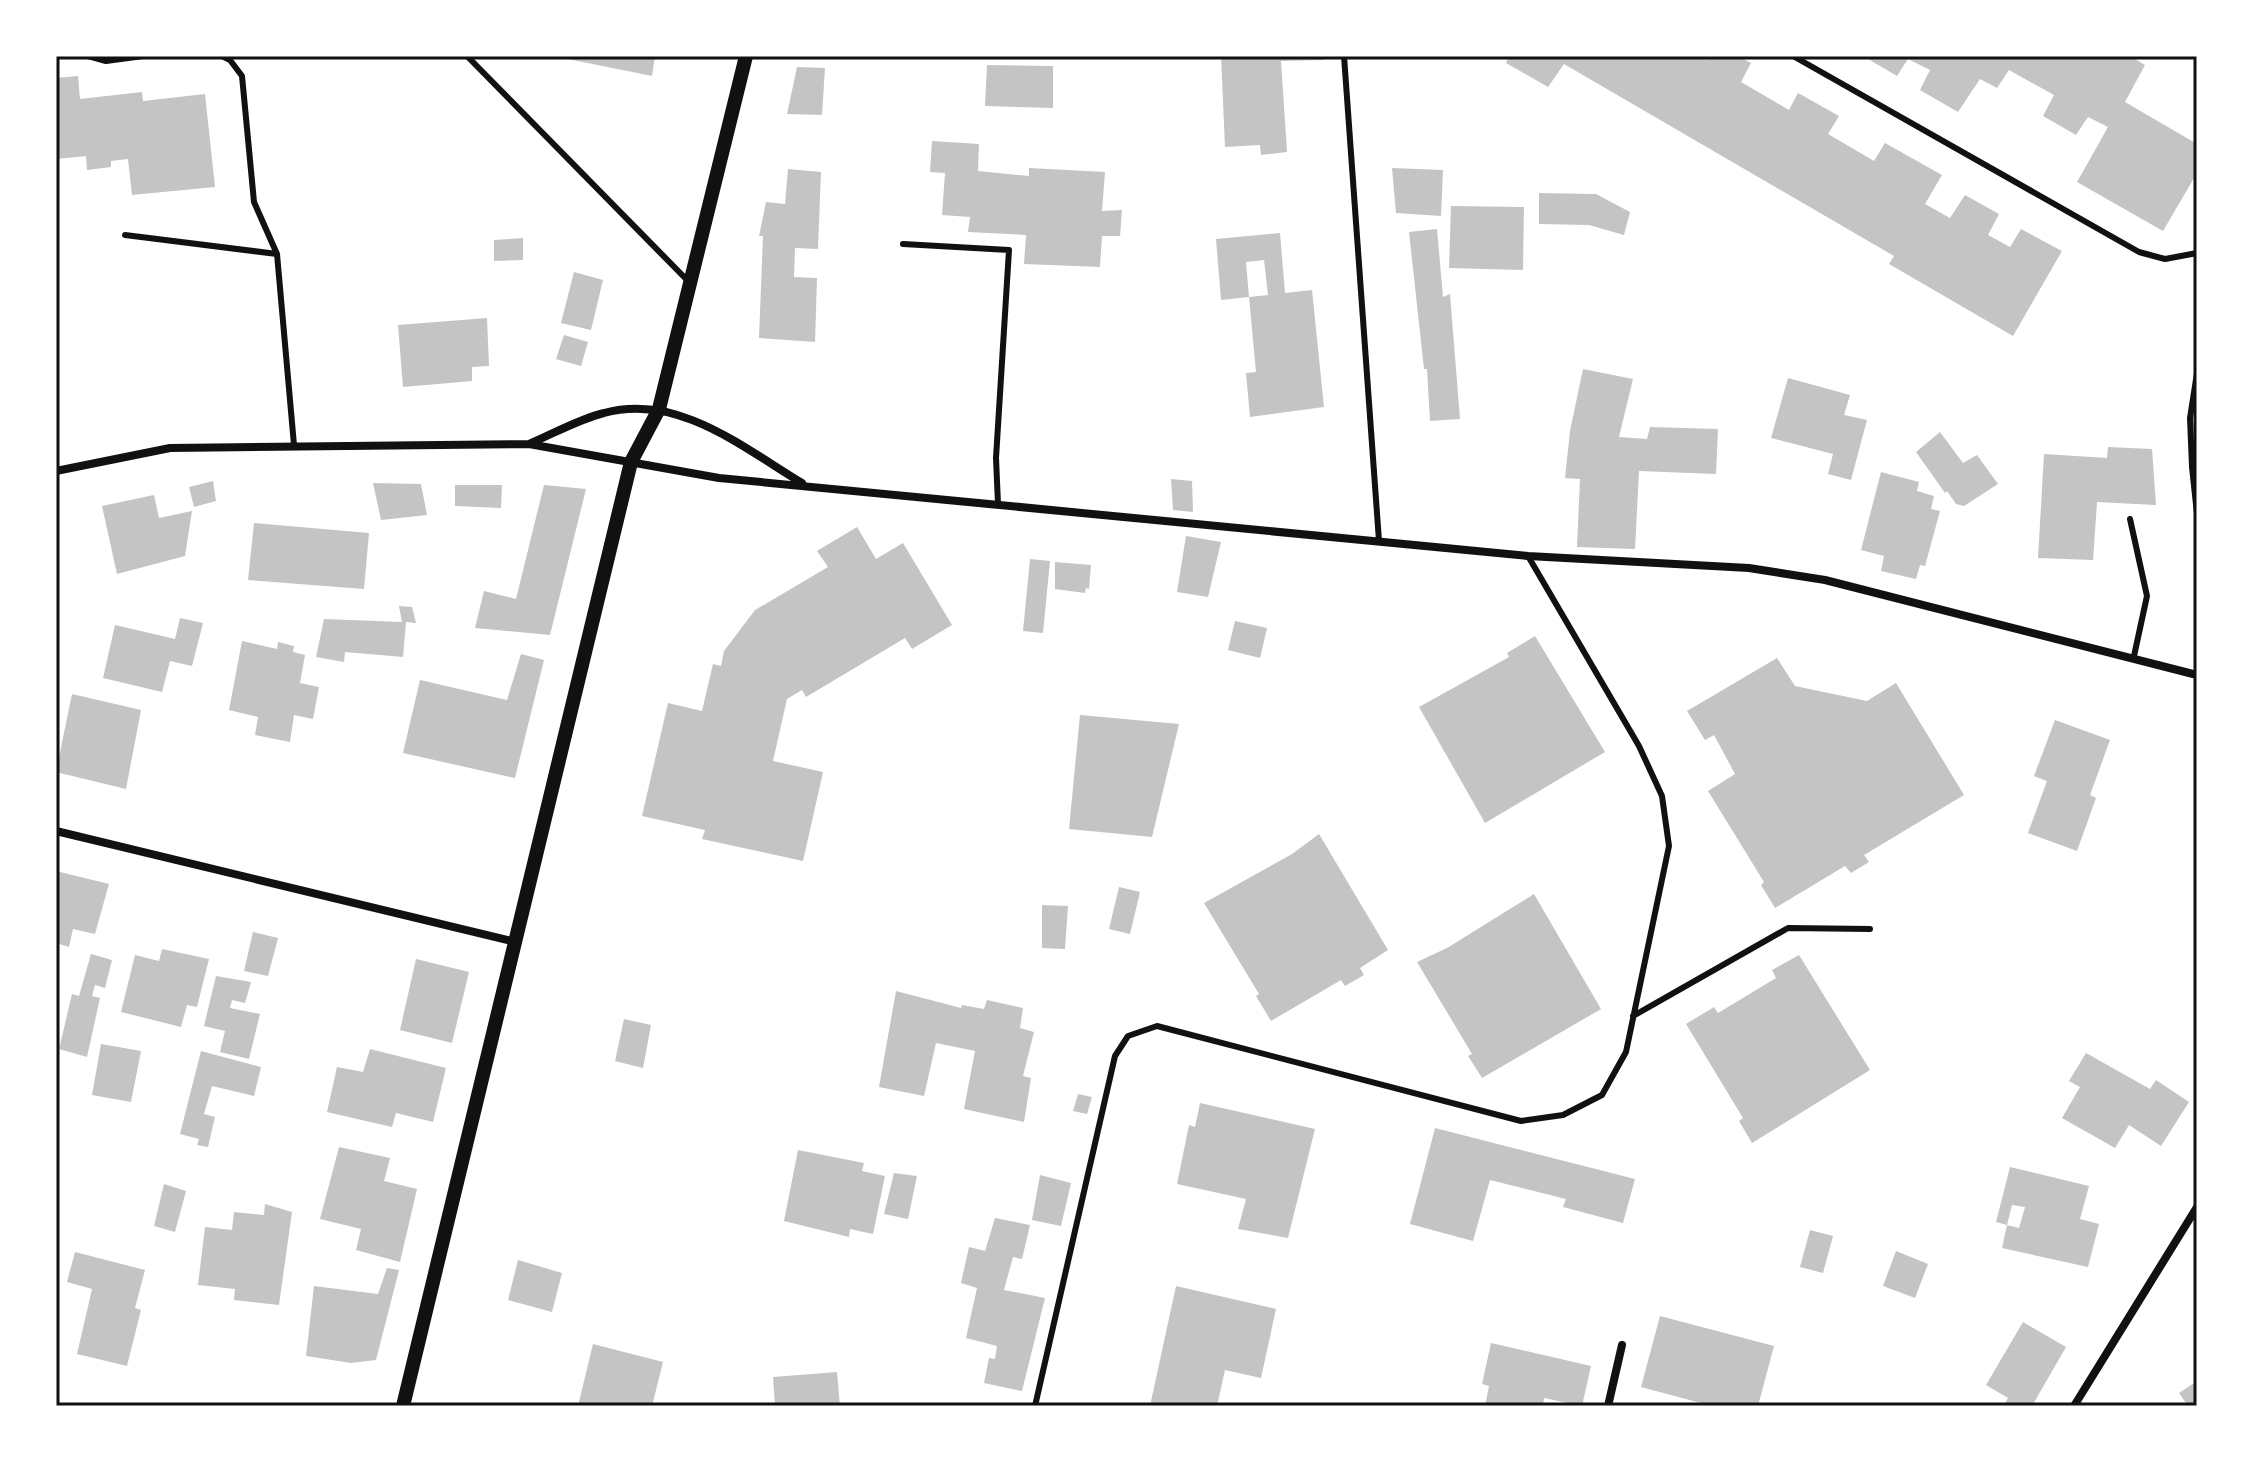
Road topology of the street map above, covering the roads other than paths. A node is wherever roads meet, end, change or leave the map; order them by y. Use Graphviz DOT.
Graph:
graph roads {
  1 [pos="88,56"];
  2 [pos="143,56"];
  3 [pos="222,56"];
  4 [pos="467,56"];
  5 [pos="746,56"];
  6 [pos="1344,56"];
  7 [pos="1793,56"];
  8 [pos="125,235"];
  9 [pos="903,244"];
  10 [pos="2197,253"];
  11 [pos="277,254"];
  12 [pos="690,283"];
  13 [pos="2197,373"];
  14 [pos="659,409"];
  15 [pos="529,444"];
  16 [pos="294,445"];
  17 [pos="631,462"];
  18 [pos="2195,466"];
  19 [pos="56,471"];
  20 [pos="806,485"];
  21 [pos="998,504"];
  22 [pos="2197,514"];
  23 [pos="2130,519"];
  24 [pos="1379,541"];
  25 [pos="1528,556"];
  26 [pos="2134,656"];
  27 [pos="2197,675"];
  28 [pos="56,831"];
  29 [pos="1870,929"];
  30 [pos="512,941"];
  31 [pos="1633,1016"];
  32 [pos="2197,1207"];
  33 [pos="1622,1345"];
  34 [pos="403,1406"];
  35 [pos="1035,1406"];
  36 [pos="1608,1406"];
  37 [pos="2074,1406"];
  1 -- 2 [label="lane"];
  3 -- 11 [label="lane"];
  4 -- 12 [label="lane"];
  5 -- 12 [label="street"];
  6 -- 24 [label="lane"];
  7 -- 10 [label="lane"];
  8 -- 11 [label="lane"];
  9 -- 21 [label="lane"];
  11 -- 16 [label="lane"];
  12 -- 14 [label="street"];
  13 -- 18 [label="lane"];
  14 -- 15 [label="street"];
  14 -- 17 [label="street"];
  14 -- 20 [label="street"];
  15 -- 16 [label="street"];
  15 -- 17 [label="street"];
  16 -- 19 [label="street"];
  17 -- 20 [label="street"];
  17 -- 30 [label="street"];
  18 -- 22 [label="lane"];
  20 -- 21 [label="street"];
  21 -- 24 [label="street"];
  23 -- 26 [label="lane"];
  24 -- 25 [label="street"];
  25 -- 26 [label="street"];
  25 -- 31 [label="lane"];
  26 -- 27 [label="street"];
  28 -- 30 [label="street"];
  29 -- 31 [label="lane"];
  30 -- 34 [label="street"];
  31 -- 35 [label="lane"];
  32 -- 37 [label="street"];
  33 -- 36 [label="street"];
}
